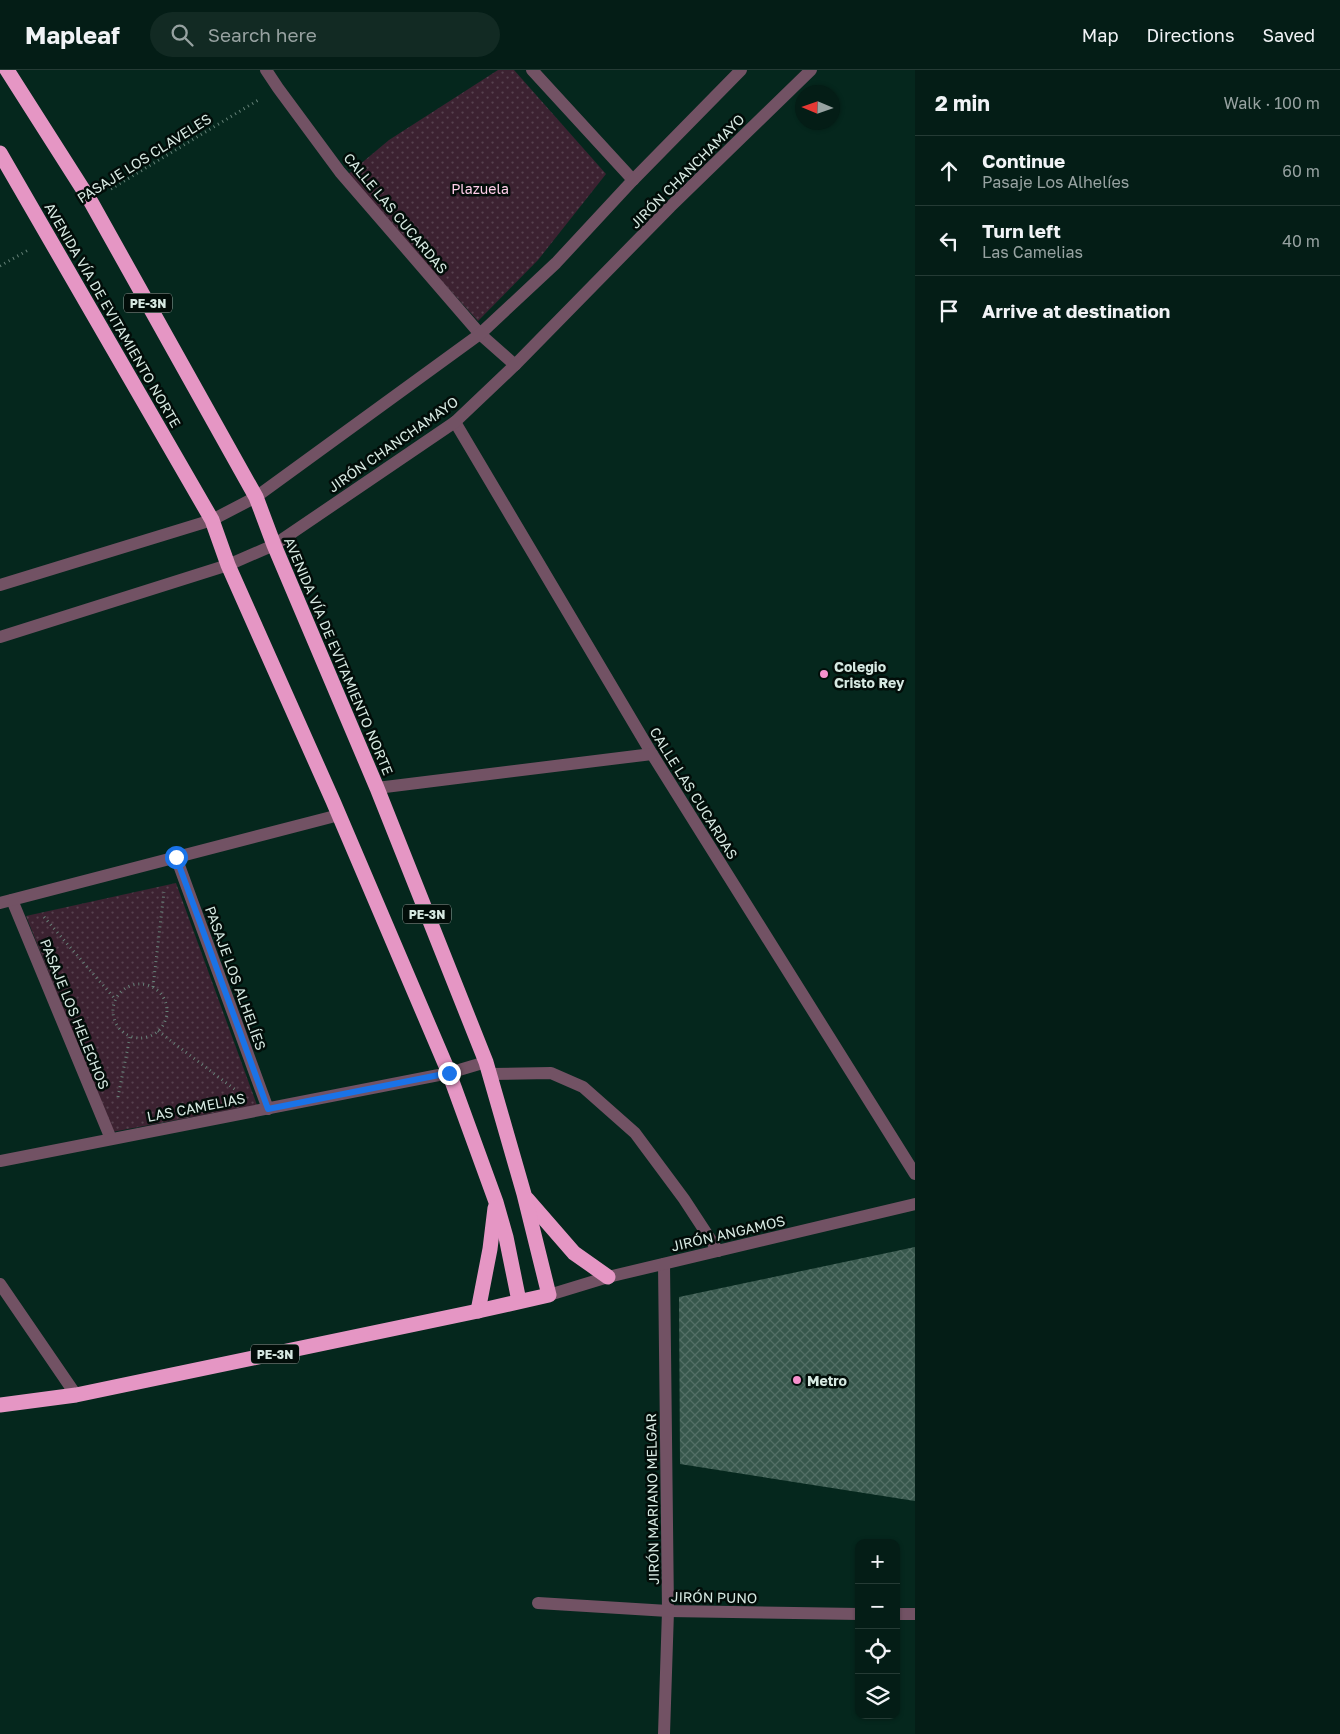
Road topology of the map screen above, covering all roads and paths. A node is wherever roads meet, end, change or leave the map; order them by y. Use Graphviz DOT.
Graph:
graph roads {
  1 [pos="7,70"];
  2 [pos="266,70"];
  3 [pos="532,70"];
  4 [pos="740,70"];
  5 [pos="811,70"];
  6 [pos="278,88"];
  7 [pos="0,153"];
  8 [pos="633,180"];
  9 [pos="91,202"];
  10 [pos="50,238"];
  11 [pos="0,266"];
  12 [pos="480,334"];
  13 [pos="515,365"];
  14 [pos="455,422"];
  15 [pos="256,497"];
  16 [pos="212,520"];
  17 [pos="274,544"];
  18 [pos="228,564"];
  19 [pos="0,585"];
  20 [pos="0,637"];
  21 [pos="652,754"];
  22 [pos="377,788"];
  23 [pos="339,815"];
  24 [pos="172,858"];
  25 [pos="26,896"];
  26 [pos="6,901"];
  27 [pos="153,988"];
  28 [pos="115,999"];
  29 [pos="158,1032"];
  30 [pos="130,1037"];
  31 [pos="488,1068"];
  32 [pos="449,1073"];
  33 [pos="264,1109"];
  34 [pos="111,1139"];
  35 [pos="0,1161"];
  36 [pos="915,1174"];
  37 [pos="524,1194"];
  38 [pos="496,1202"];
  39 [pos="915,1204"];
  40 [pos="718,1251"];
  41 [pos="664,1264"];
  42 [pos="608,1277"];
  43 [pos="0,1284"];
  44 [pos="549,1295"];
  45 [pos="519,1301"];
  46 [pos="478,1311"];
  47 [pos="76,1395"];
  48 [pos="0,1405"];
  49 [pos="538,1603"];
  50 [pos="668,1611"];
  51 [pos="855,1614"];
  52 [pos="900,1614"];
  53 [pos="915,1614"];
  54 [pos="664,1734"];
  1 -- 9 [label="highway, AVENIDA VÍA DE EVITAMIENTO NORTE / PE-3N"];
  2 -- 6 [label="street, CALLE LAS CUCARDAS"];
  3 -- 8 [label="street"];
  4 -- 8 [label="street"];
  5 -- 13 [label="street, JIRÓN CHANCHAMAYO"];
  6 -- 9 [label="path, PASAJE LOS CLAVELES"];
  6 -- 12 [label="street, CALLE LAS CUCARDAS"];
  7 -- 10 [label="highway, AVENIDA VÍA DE EVITAMIENTO NORTE / PE-3N"];
  8 -- 12 [label="street"];
  9 -- 15 [label="highway, AVENIDA VÍA DE EVITAMIENTO NORTE / PE-3N"];
  10 -- 11 [label="path"];
  10 -- 16 [label="highway, AVENIDA VÍA DE EVITAMIENTO NORTE / PE-3N"];
  12 -- 13 [label="street, CALLE LAS CUCARDAS"];
  12 -- 15 [label="street"];
  13 -- 14 [label="street, JIRÓN CHANCHAMAYO"];
  14 -- 17 [label="street, JIRÓN CHANCHAMAYO"];
  14 -- 21 [label="street, CALLE LAS CUCARDAS"];
  15 -- 16 [label="street"];
  15 -- 17 [label="highway, AVENIDA VÍA DE EVITAMIENTO NORTE / PE-3N"];
  16 -- 18 [label="highway, AVENIDA VÍA DE EVITAMIENTO NORTE / PE-3N"];
  16 -- 19 [label="street"];
  17 -- 18 [label="street, JIRÓN CHANCHAMAYO"];
  17 -- 22 [label="highway, AVENIDA VÍA DE EVITAMIENTO NORTE / PE-3N"];
  18 -- 20 [label="street, JIRÓN CHANCHAMAYO"];
  18 -- 23 [label="highway, AVENIDA VÍA DE EVITAMIENTO NORTE / PE-3N"];
  21 -- 22 [label="street"];
  21 -- 36 [label="street, CALLE LAS CUCARDAS"];
  22 -- 31 [label="highway, AVENIDA VÍA DE EVITAMIENTO NORTE / PE-3N"];
  23 -- 24 [label="street"];
  23 -- 32 [label="highway, AVENIDA VÍA DE EVITAMIENTO NORTE / PE-3N"];
  24 -- 25 [label="street"];
  24 -- 27 [label="path"];
  24 -- 33 [label="street, PASAJE LOS ALHELÍES"];
  25 -- 26 [label="street"];
  25 -- 28 [label="path"];
  26 -- 34 [label="street, PASAJE LOS HELECHOS"];
  27 -- 28 [label="path"];
  27 -- 29 [label="path"];
  28 -- 30 [label="path"];
  29 -- 30 [label="path"];
  29 -- 33 [label="path"];
  30 -- 34 [label="path"];
  31 -- 32 [label="street, LAS CAMELIAS"];
  31 -- 37 [label="highway, AVENIDA VÍA DE EVITAMIENTO NORTE / PE-3N"];
  31 -- 40 [label="street, LAS CAMELIAS"];
  32 -- 33 [label="street, LAS CAMELIAS"];
  32 -- 38 [label="highway, AVENIDA VÍA DE EVITAMIENTO NORTE / PE-3N"];
  33 -- 34 [label="street, LAS CAMELIAS"];
  34 -- 35 [label="street, LAS CAMELIAS"];
  37 -- 42 [label="highway"];
  37 -- 44 [label="highway, AVENIDA VÍA DE EVITAMIENTO NORTE / PE-3N"];
  38 -- 45 [label="highway, AVENIDA VÍA DE EVITAMIENTO NORTE / PE-3N"];
  38 -- 46 [label="highway"];
  39 -- 40 [label="street, JIRÓN ANGAMOS"];
  40 -- 41 [label="street, JIRÓN ANGAMOS"];
  41 -- 42 [label="street, JIRÓN ANGAMOS"];
  41 -- 50 [label="street, JIRÓN MARIANO MELGAR"];
  42 -- 44 [label="street, JIRÓN ANGAMOS"];
  43 -- 47 [label="street"];
  44 -- 45 [label="highway, PE-3N"];
  45 -- 46 [label="highway, PE-3N"];
  46 -- 47 [label="highway, PE-3N"];
  47 -- 48 [label="highway, PE-3N"];
  49 -- 50 [label="street, JIRÓN PUNO"];
  50 -- 51 [label="street, JIRÓN PUNO"];
  50 -- 54 [label="street, JIRÓN MARIANO MELGAR"];
  52 -- 53 [label="street"];
}
